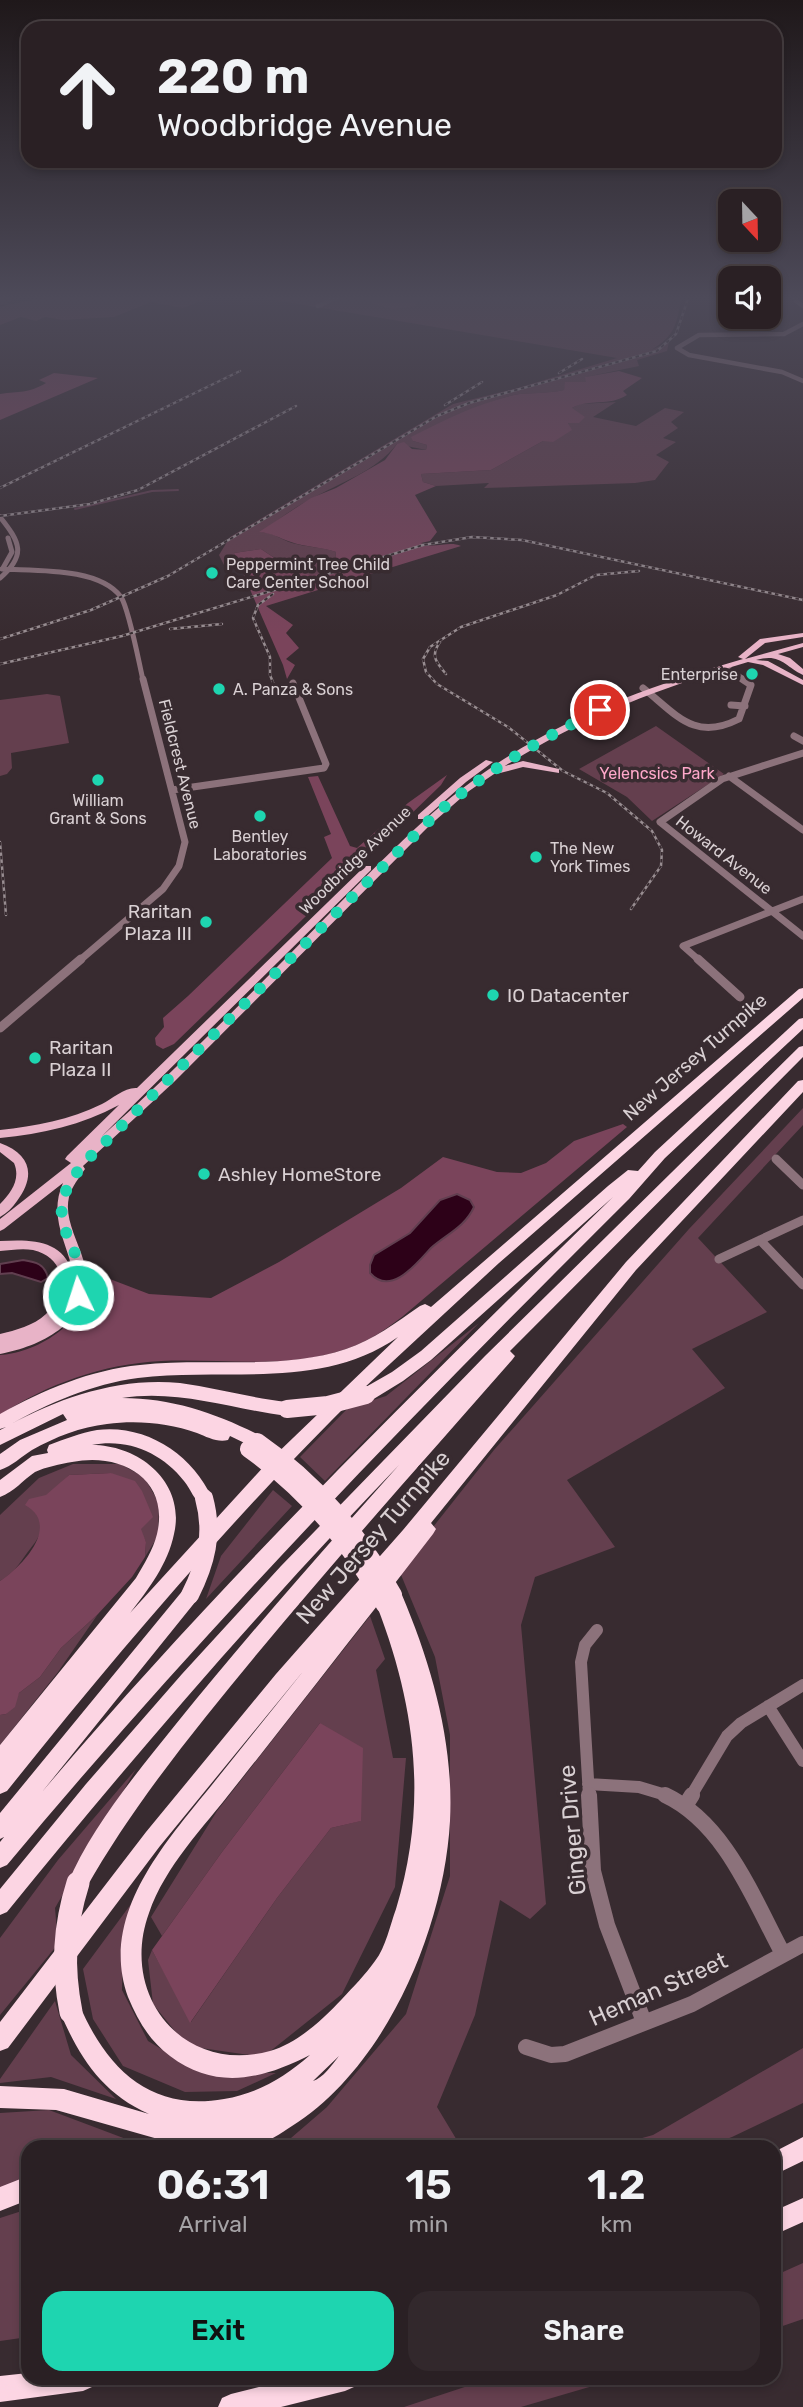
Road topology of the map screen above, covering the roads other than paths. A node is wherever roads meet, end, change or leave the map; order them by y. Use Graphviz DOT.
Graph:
graph roads {
  1 [pos="0,517"];
  2 [pos="0,527"];
  3 [pos="4,570"];
  4 [pos="0,578"];
  5 [pos="803,637"];
  6 [pos="803,647"];
  7 [pos="765,650"];
  8 [pos="743,660"];
  9 [pos="728,668"];
  10 [pos="803,672"];
  11 [pos="293,683"];
  12 [pos="803,683"];
  13 [pos="646,690"];
  14 [pos="731,705"];
  15 [pos="744,706"];
  16 [pos="794,736"];
  17 [pos="803,741"];
  18 [pos="803,752"];
  19 [pos="556,771"];
  20 [pos="483,776"];
  21 [pos="729,776"];
  22 [pos="172,789"];
  23 [pos="803,830"];
  24 [pos="803,899"];
  25 [pos="771,911"];
  26 [pos="803,936"];
  27 [pos="803,992"];
  28 [pos="740,997"];
  29 [pos="803,1022"];
  30 [pos="0,1028"];
  31 [pos="803,1050"];
  32 [pos="174,1058"];
  33 [pos="803,1084"];
  34 [pos="125,1121"];
  35 [pos="0,1134"];
  36 [pos="0,1147"];
  37 [pos="660,1155"];
  38 [pos="776,1159"];
  39 [pos="803,1185"];
  40 [pos="0,1214"];
  41 [pos="803,1220"];
  42 [pos="0,1226"];
  43 [pos="760,1240"];
  44 [pos="0,1246"];
  45 [pos="719,1259"];
  46 [pos="803,1285"];
  47 [pos="459,1291"];
  48 [pos="539,1311"];
  49 [pos="0,1339"];
  50 [pos="0,1349"];
  51 [pos="0,1422"];
  52 [pos="0,1438"];
  53 [pos="253,1445"];
  54 [pos="0,1447"];
  55 [pos="0,1463"];
  56 [pos="30,1467"];
  57 [pos="0,1490"];
  58 [pos="442,1496"];
  59 [pos="389,1600"];
  60 [pos="597,1630"];
  61 [pos="803,1685"];
  62 [pos="768,1706"];
  63 [pos="0,1761"];
  64 [pos="803,1761"];
  65 [pos="0,1784"];
  66 [pos="588,1784"];
  67 [pos="685,1806"];
  68 [pos="0,1829"];
  69 [pos="0,1858"];
  70 [pos="0,1905"];
  71 [pos="803,1944"];
  72 [pos="783,1954"];
  73 [pos="380,1971"];
  74 [pos="644,2022"];
  75 [pos="0,2040"];
  76 [pos="361,2040"];
  77 [pos="526,2047"];
  78 [pos="0,2097"];
  79 [pos="242,2140"];
  80 [pos="803,2150"];
  81 [pos="781,2161"];
  82 [pos="21,2191"];
  83 [pos="0,2199"];
  84 [pos="803,2210"];
  85 [pos="781,2220"];
  86 [pos="30,2385"];
  87 [pos="319,2385"];
  88 [pos="0,2389"];
  89 [pos="231,2407"];
  1 -- 3 [label="street"];
  2 -- 3 [label="street"];
  3 -- 4 [label="street"];
  3 -- 22 [label="street, Fieldcrest Avenue"];
  5 -- 7 [label="main road, Woodbridge Avenue"];
  6 -- 7 [label="main road, Woodbridge Avenue"];
  6 -- 10 [label="main road"];
  7 -- 8 [label="main road, Woodbridge Avenue"];
  7 -- 10 [label="main road"];
  7 -- 12 [label="main road"];
  8 -- 9 [label="main road, Woodbridge Avenue"];
  8 -- 12 [label="main road"];
  8 -- 13 [label="main road, Woodbridge Avenue"];
  9 -- 13 [label="main road, Woodbridge Avenue"];
  9 -- 15 [label="street"];
  11 -- 22 [label="street"];
  13 -- 15 [label="street"];
  13 -- 20 [label="main road, Woodbridge Avenue"];
  13 -- 32 [label="main road, Woodbridge Avenue"];
  14 -- 15 [label="street"];
  16 -- 17 [label="street"];
  18 -- 21 [label="street"];
  19 -- 20 [label="main road"];
  20 -- 34 [label="main road, Woodbridge Avenue"];
  21 -- 23 [label="street"];
  21 -- 25 [label="street, Howard Avenue"];
  22 -- 30 [label="street, Fieldcrest Avenue"];
  24 -- 25 [label="street"];
  25 -- 26 [label="street, Howard Avenue"];
  25 -- 28 [label="street"];
  27 -- 47 [label="highway, New Jersey Turnpike"];
  29 -- 37 [label="highway"];
  31 -- 48 [label="highway, New Jersey Turnpike"];
  32 -- 35 [label="main road"];
  32 -- 40 [label="main road, Woodbridge Avenue"];
  33 -- 58 [label="highway, New Jersey Turnpike"];
  34 -- 42 [label="main road, Woodbridge Avenue"];
  34 -- 50 [label="main road"];
  36 -- 40 [label="main road"];
  37 -- 52 [label="highway, bridge"];
  37 -- 69 [label="highway"];
  38 -- 39 [label="street"];
  41 -- 43 [label="street"];
  43 -- 45 [label="street"];
  43 -- 46 [label="street"];
  44 -- 49 [label="main road"];
  47 -- 51 [label="highway"];
  47 -- 65 [label="highway, New Jersey Turnpike"];
  48 -- 70 [label="highway, New Jersey Turnpike"];
  48 -- 73 [label="highway, bridge"];
  53 -- 54 [label="highway"];
  53 -- 55 [label="highway"];
  53 -- 59 [label="highway, bridge"];
  56 -- 57 [label="highway"];
  56 -- 63 [label="highway"];
  56 -- 68 [label="highway, bridge"];
  58 -- 73 [label="highway"];
  58 -- 75 [label="highway, New Jersey Turnpike"];
  59 -- 73 [label="highway"];
  59 -- 76 [label="highway"];
  60 -- 66 [label="street, Ginger Drive"];
  61 -- 62 [label="street"];
  62 -- 64 [label="street"];
  62 -- 67 [label="street"];
  66 -- 67 [label="street"];
  66 -- 74 [label="street, Ginger Drive"];
  67 -- 72 [label="street"];
  71 -- 72 [label="street, Heman Street"];
  72 -- 74 [label="street, Heman Street"];
  74 -- 77 [label="street, Heman Street"];
  76 -- 78 [label="highway"];
  76 -- 79 [label="highway"];
  80 -- 81 [label="highway"];
  82 -- 83 [label="highway"];
  84 -- 85 [label="highway"];
  86 -- 88 [label="highway"];
  87 -- 89 [label="highway"];
}
